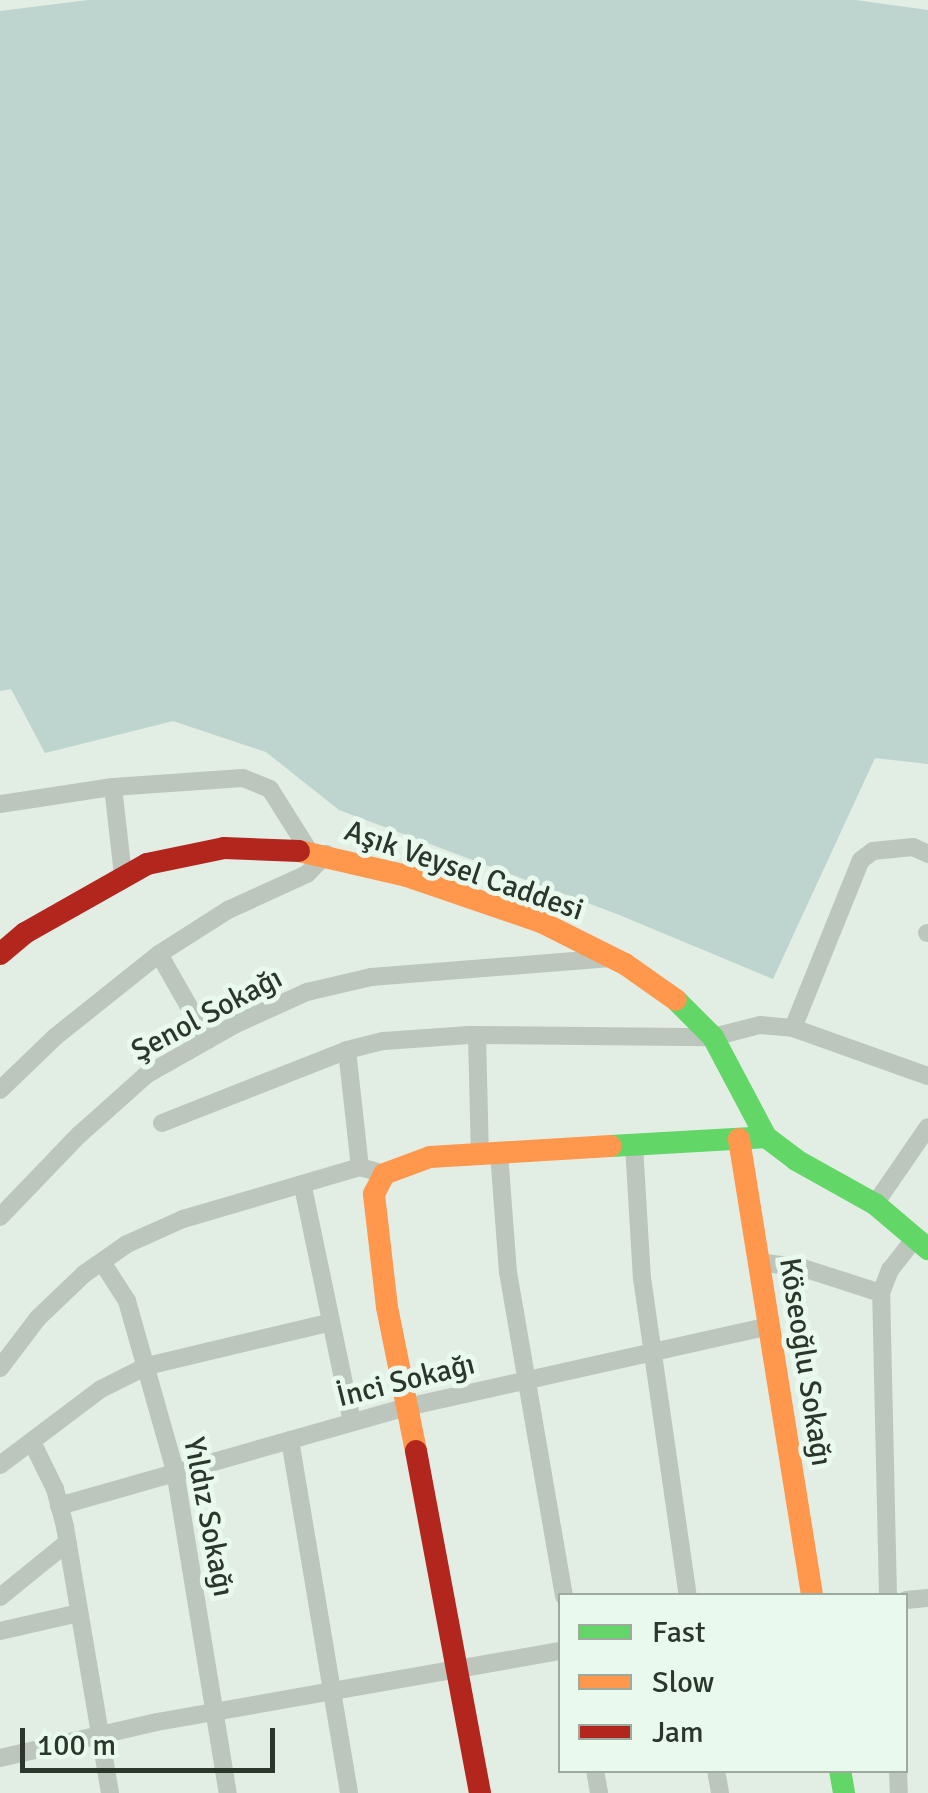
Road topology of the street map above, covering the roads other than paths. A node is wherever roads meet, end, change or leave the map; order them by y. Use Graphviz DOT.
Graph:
graph roads {
  1 [pos="113,787"];
  2 [pos="0,804"];
  3 [pos="317,852"];
  4 [pos="928,854"];
  5 [pos="123,875"];
  6 [pos="0,954"];
  7 [pos="159,954"];
  8 [pos="611,958"];
  9 [pos="793,1028"];
  10 [pos="477,1035"];
  11 [pos="713,1037"];
  12 [pos="208,1040"];
  13 [pos="346,1050"];
  14 [pos="928,1076"];
  15 [pos="0,1090"];
  16 [pos="162,1123"];
  17 [pos="928,1126"];
  18 [pos="766,1137"];
  19 [pos="739,1138"];
  20 [pos="634,1145"];
  21 [pos="489,1153"];
  22 [pos="360,1167"];
  23 [pos="384,1174"];
  24 [pos="304,1187"];
  25 [pos="876,1204"];
  26 [pos="0,1217"];
  27 [pos="922,1244"];
  28 [pos="102,1262"];
  29 [pos="759,1262"];
  30 [pos="881,1293"];
  31 [pos="331,1322"];
  32 [pos="769,1326"];
  33 [pos="654,1352"];
  34 [pos="147,1366"];
  35 [pos="0,1368"];
  36 [pos="526,1380"];
  37 [pos="407,1407"];
  38 [pos="352,1422"];
  39 [pos="290,1440"];
  40 [pos="32,1442"];
  41 [pos="0,1465"];
  42 [pos="174,1471"];
  43 [pos="60,1506"];
  44 [pos="68,1542"];
  45 [pos="563,1593"];
  46 [pos="688,1593"];
  47 [pos="812,1593"];
  48 [pos="888,1593"];
  49 [pos="0,1596"];
  50 [pos="80,1613"];
  51 [pos="0,1631"];
  52 [pos="558,1651"];
  53 [pos="460,1669"];
  54 [pos="332,1692"];
  55 [pos="214,1712"];
  56 [pos="100,1735"];
  57 [pos="0,1758"];
  58 [pos="110,1793"];
  59 [pos="228,1793"];
  60 [pos="350,1793"];
  61 [pos="480,1793"];
  1 -- 2 [label="street"];
  1 -- 3 [label="street"];
  1 -- 5 [label="street"];
  3 -- 5 [label="street, Aşık Veysel Caddesi"];
  3 -- 7 [label="street"];
  3 -- 8 [label="street, Aşık Veysel Caddesi"];
  4 -- 9 [label="street"];
  5 -- 6 [label="street, Aşık Veysel Caddesi"];
  7 -- 12 [label="street"];
  7 -- 15 [label="street"];
  8 -- 11 [label="street, Aşık Veysel Caddesi"];
  8 -- 12 [label="street, Şenol Sokağı"];
  9 -- 11 [label="street"];
  9 -- 14 [label="street"];
  10 -- 11 [label="street"];
  10 -- 13 [label="street"];
  10 -- 21 [label="street"];
  11 -- 18 [label="street, Aşık Veysel Caddesi"];
  12 -- 26 [label="street, Şenol Sokağı"];
  13 -- 16 [label="street"];
  13 -- 22 [label="street"];
  17 -- 25 [label="street"];
  18 -- 19 [label="street"];
  18 -- 25 [label="street, Aşık Veysel Caddesi"];
  19 -- 20 [label="street"];
  19 -- 29 [label="street, Köseoğlu Sokağı"];
  20 -- 21 [label="street"];
  20 -- 33 [label="street"];
  21 -- 23 [label="street"];
  21 -- 36 [label="street"];
  22 -- 23 [label="street"];
  22 -- 24 [label="street"];
  23 -- 37 [label="street"];
  24 -- 28 [label="street"];
  24 -- 31 [label="street"];
  25 -- 27 [label="street, Aşık Veysel Caddesi"];
  27 -- 30 [label="street"];
  28 -- 34 [label="street, Yıldız Sokağı"];
  28 -- 35 [label="street"];
  29 -- 30 [label="street"];
  29 -- 32 [label="street, Köseoğlu Sokağı"];
  30 -- 48 [label="street"];
  31 -- 34 [label="street"];
  31 -- 38 [label="street"];
  32 -- 33 [label="street, İnci Sokağı"];
  32 -- 47 [label="street, Köseoğlu Sokağı"];
  33 -- 36 [label="street, İnci Sokağı"];
  33 -- 46 [label="street"];
  34 -- 40 [label="street"];
  34 -- 42 [label="street, Yıldız Sokağı"];
  36 -- 37 [label="street, İnci Sokağı"];
  36 -- 45 [label="street"];
  37 -- 38 [label="street, İnci Sokağı"];
  37 -- 53 [label="street"];
  38 -- 39 [label="street, İnci Sokağı"];
  39 -- 42 [label="street, İnci Sokağı"];
  39 -- 54 [label="street"];
  40 -- 41 [label="street"];
  40 -- 43 [label="street"];
  42 -- 43 [label="street, İnci Sokağı"];
  42 -- 55 [label="street, Yıldız Sokağı"];
  43 -- 44 [label="street"];
  44 -- 49 [label="street"];
  44 -- 50 [label="street"];
  50 -- 51 [label="street"];
  50 -- 56 [label="street"];
  52 -- 53 [label="street"];
  53 -- 54 [label="street"];
  53 -- 61 [label="street"];
  54 -- 55 [label="street"];
  54 -- 60 [label="street"];
  55 -- 56 [label="street"];
  55 -- 59 [label="street, Yıldız Sokağı"];
  56 -- 57 [label="street"];
  56 -- 58 [label="street"];
}
